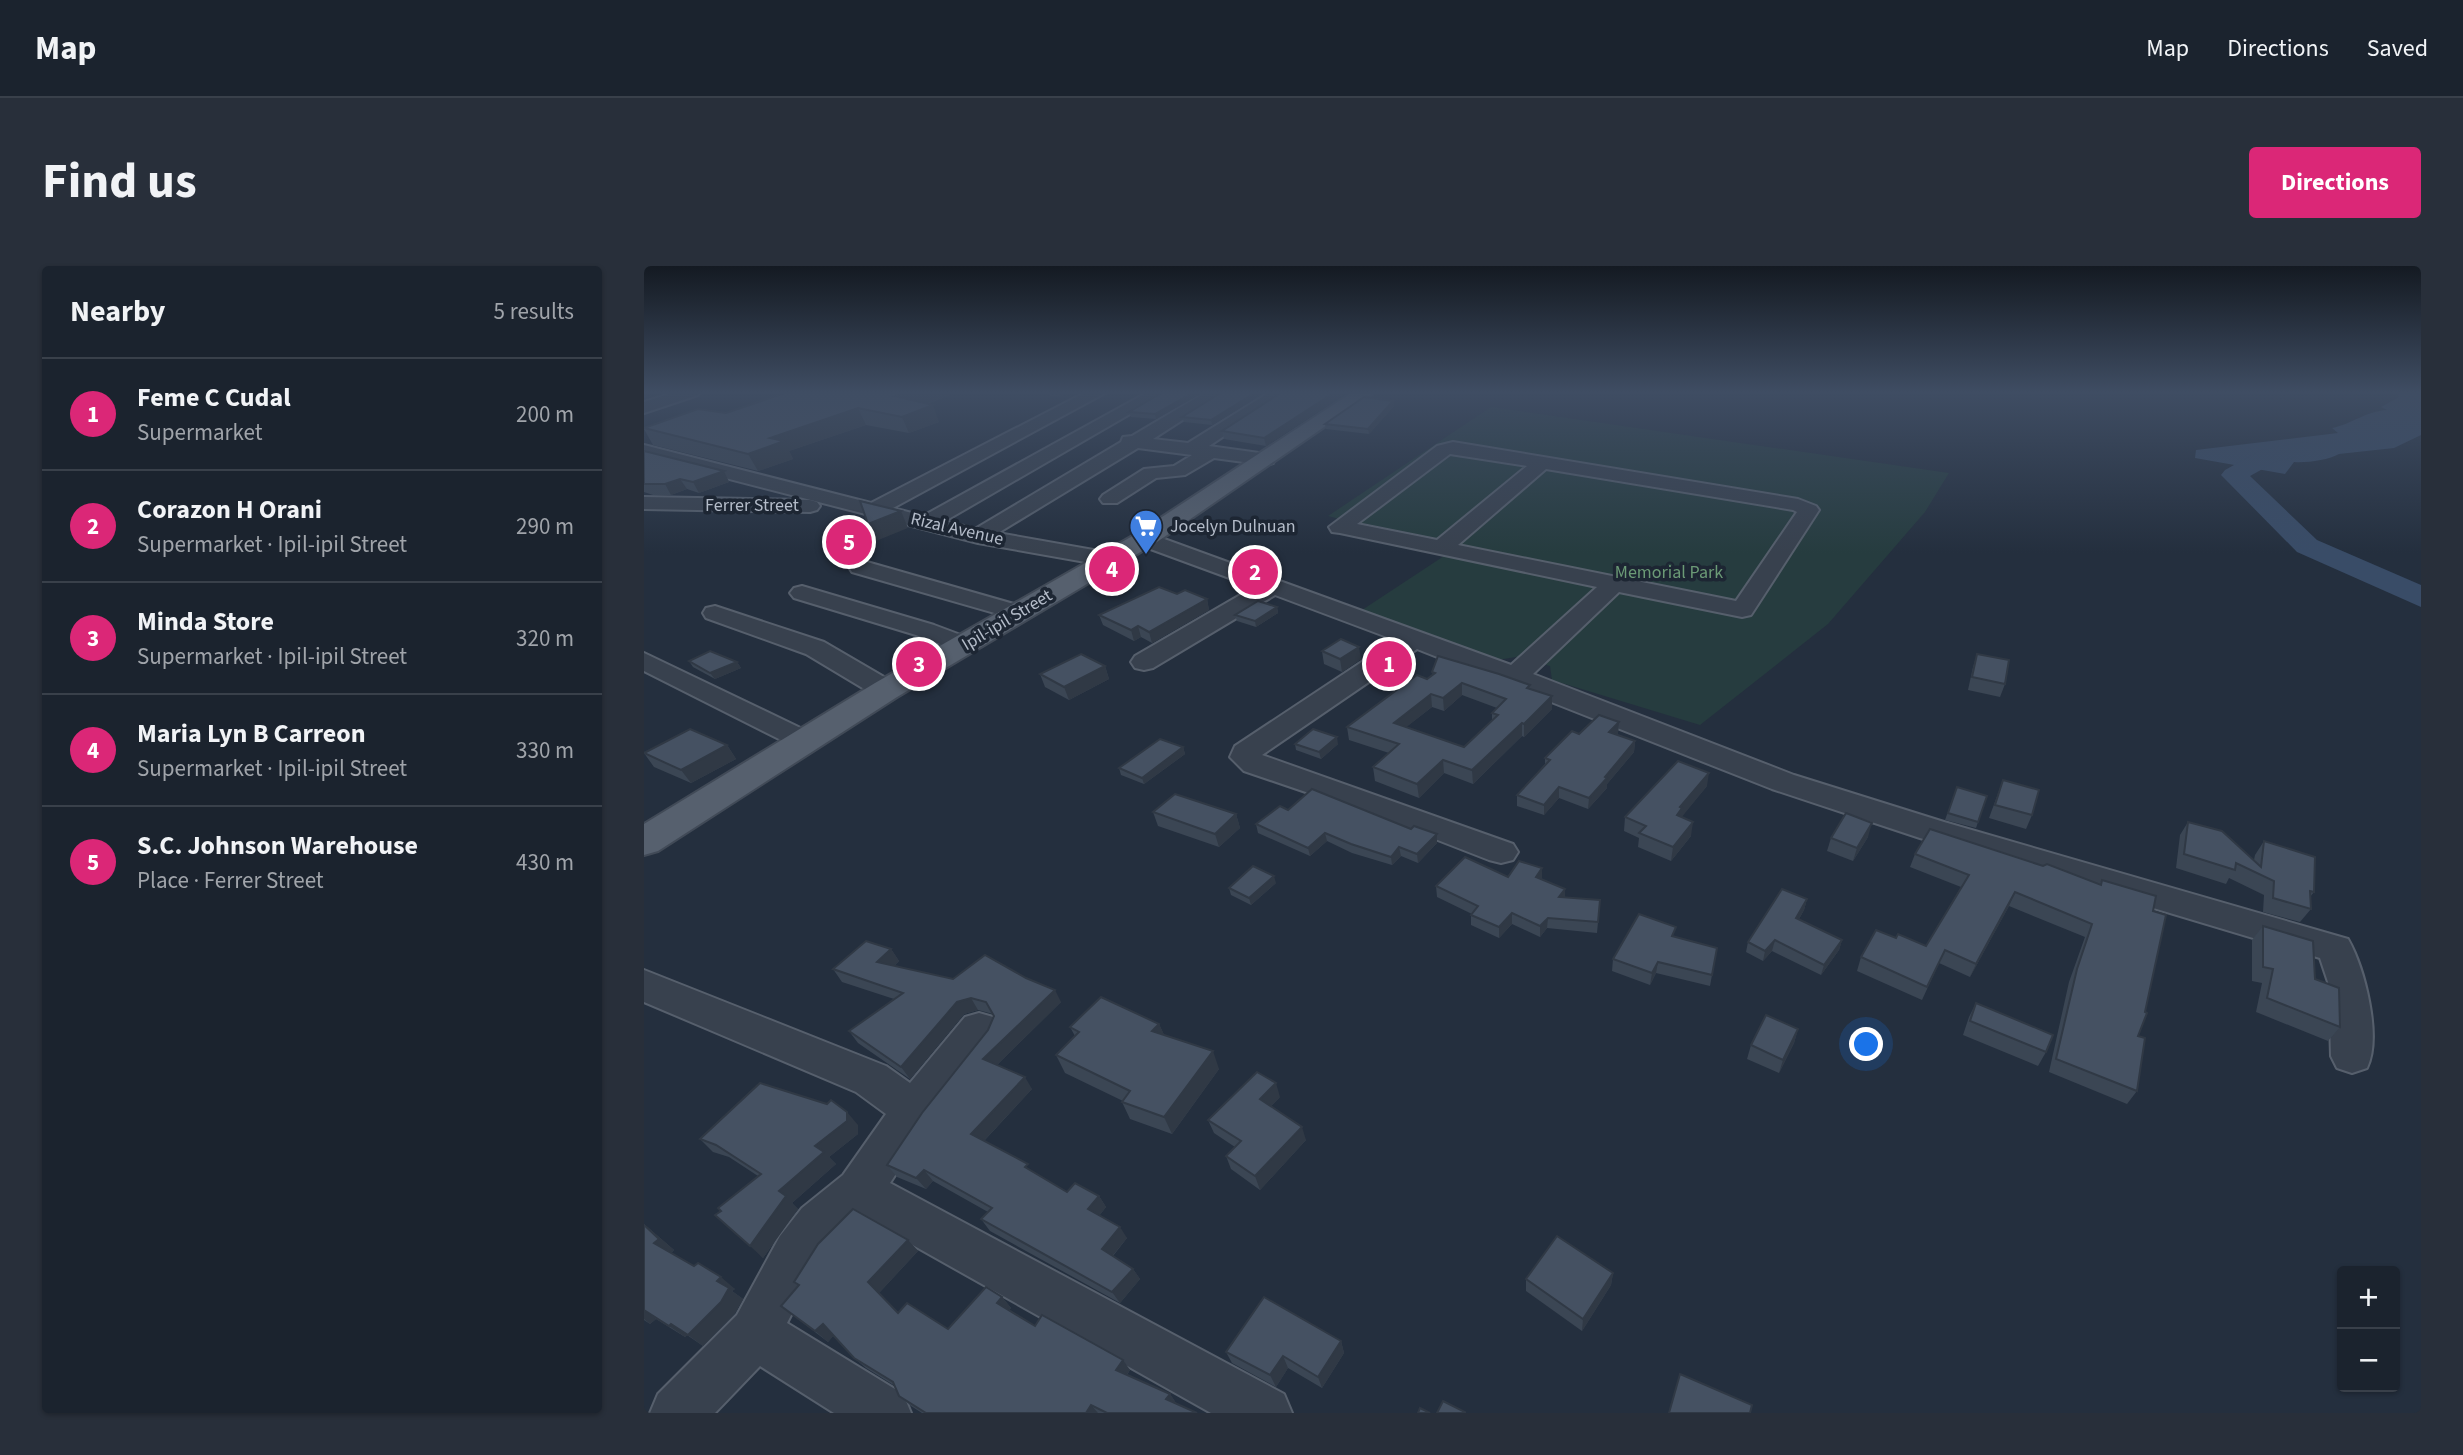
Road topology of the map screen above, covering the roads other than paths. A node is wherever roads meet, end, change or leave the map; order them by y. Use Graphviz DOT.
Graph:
graph roads {
  1 [pos="994,446"];
  2 [pos="1066,446"];
  3 [pos="1131,446"];
  4 [pos="1166,446"];
  5 [pos="1208,446"];
  6 [pos="1286,446"];
  7 [pos="1202,450"];
  8 [pos="644,451"];
  9 [pos="1266,459"];
  10 [pos="1543,462"];
  11 [pos="1110,499"];
  12 [pos="644,503"];
  13 [pos="867,508"];
  14 [pos="926,523"];
  15 [pos="978,536"];
  16 [pos="1145,539"];
  17 [pos="1440,549"];
  18 [pos="1108,559"];
  19 [pos="860,567"];
  20 [pos="1615,583"];
  21 [pos="1273,586"];
  22 [pos="802,593"];
  23 [pos="715,613"];
  24 [pos="1019,613"];
  25 [pos="1414,639"];
  26 [pos="965,645"];
  27 [pos="644,661"];
  28 [pos="1144,662"];
  29 [pos="1515,676"];
  30 [pos="887,690"];
  31 [pos="805,741"];
  32 [pos="644,842"];
  33 [pos="1501,852"];
  34 [pos="644,985"];
  35 [pos="979,1029"];
  36 [pos="2352,1056"];
  37 [pos="914,1110"];
  38 [pos="859,1190"];
  39 [pos="755,1333"];
  40 [pos="677,1413"];
  41 [pos="884,1413"];
  42 [pos="1265,1413"];
  1 -- 13 [label="street"];
  2 -- 14 [label="street"];
  3 -- 15 [label="street"];
  4 -- 7 [label="street"];
  5 -- 7 [label="street"];
  6 -- 9 [label="main road, Ipil-ipil Street"];
  7 -- 9 [label="street"];
  7 -- 11 [label="street"];
  8 -- 13 [label="street, Rizal Avenue"];
  9 -- 16 [label="main road, Ipil-ipil Street"];
  10 -- 17 [label="street"];
  10 -- 17 [label="street"];
  10 -- 20 [label="street"];
  12 -- 13 [label="street, Ferrer Street"];
  13 -- 14 [label="street, Rizal Avenue"];
  14 -- 15 [label="street, Rizal Avenue"];
  15 -- 18 [label="street, Rizal Avenue"];
  16 -- 18 [label="main road, Ipil-ipil Street"];
  16 -- 21 [label="street"];
  17 -- 20 [label="street"];
  18 -- 24 [label="main road, Ipil-ipil Street"];
  19 -- 24 [label="street"];
  20 -- 29 [label="street"];
  21 -- 25 [label="street"];
  21 -- 28 [label="street"];
  22 -- 26 [label="street"];
  23 -- 30 [label="street"];
  24 -- 26 [label="main road, Ipil-ipil Street"];
  25 -- 29 [label="street"];
  25 -- 33 [label="street"];
  26 -- 30 [label="main road, Ipil-ipil Street"];
  27 -- 31 [label="street"];
  29 -- 36 [label="street"];
  30 -- 31 [label="main road, Ipil-ipil Street"];
  31 -- 32 [label="main road, Ipil-ipil Street"];
  34 -- 37 [label="street"];
  35 -- 37 [label="street"];
  37 -- 38 [label="street"];
  38 -- 39 [label="street"];
  38 -- 42 [label="street"];
  39 -- 40 [label="street"];
  39 -- 41 [label="street"];
}
